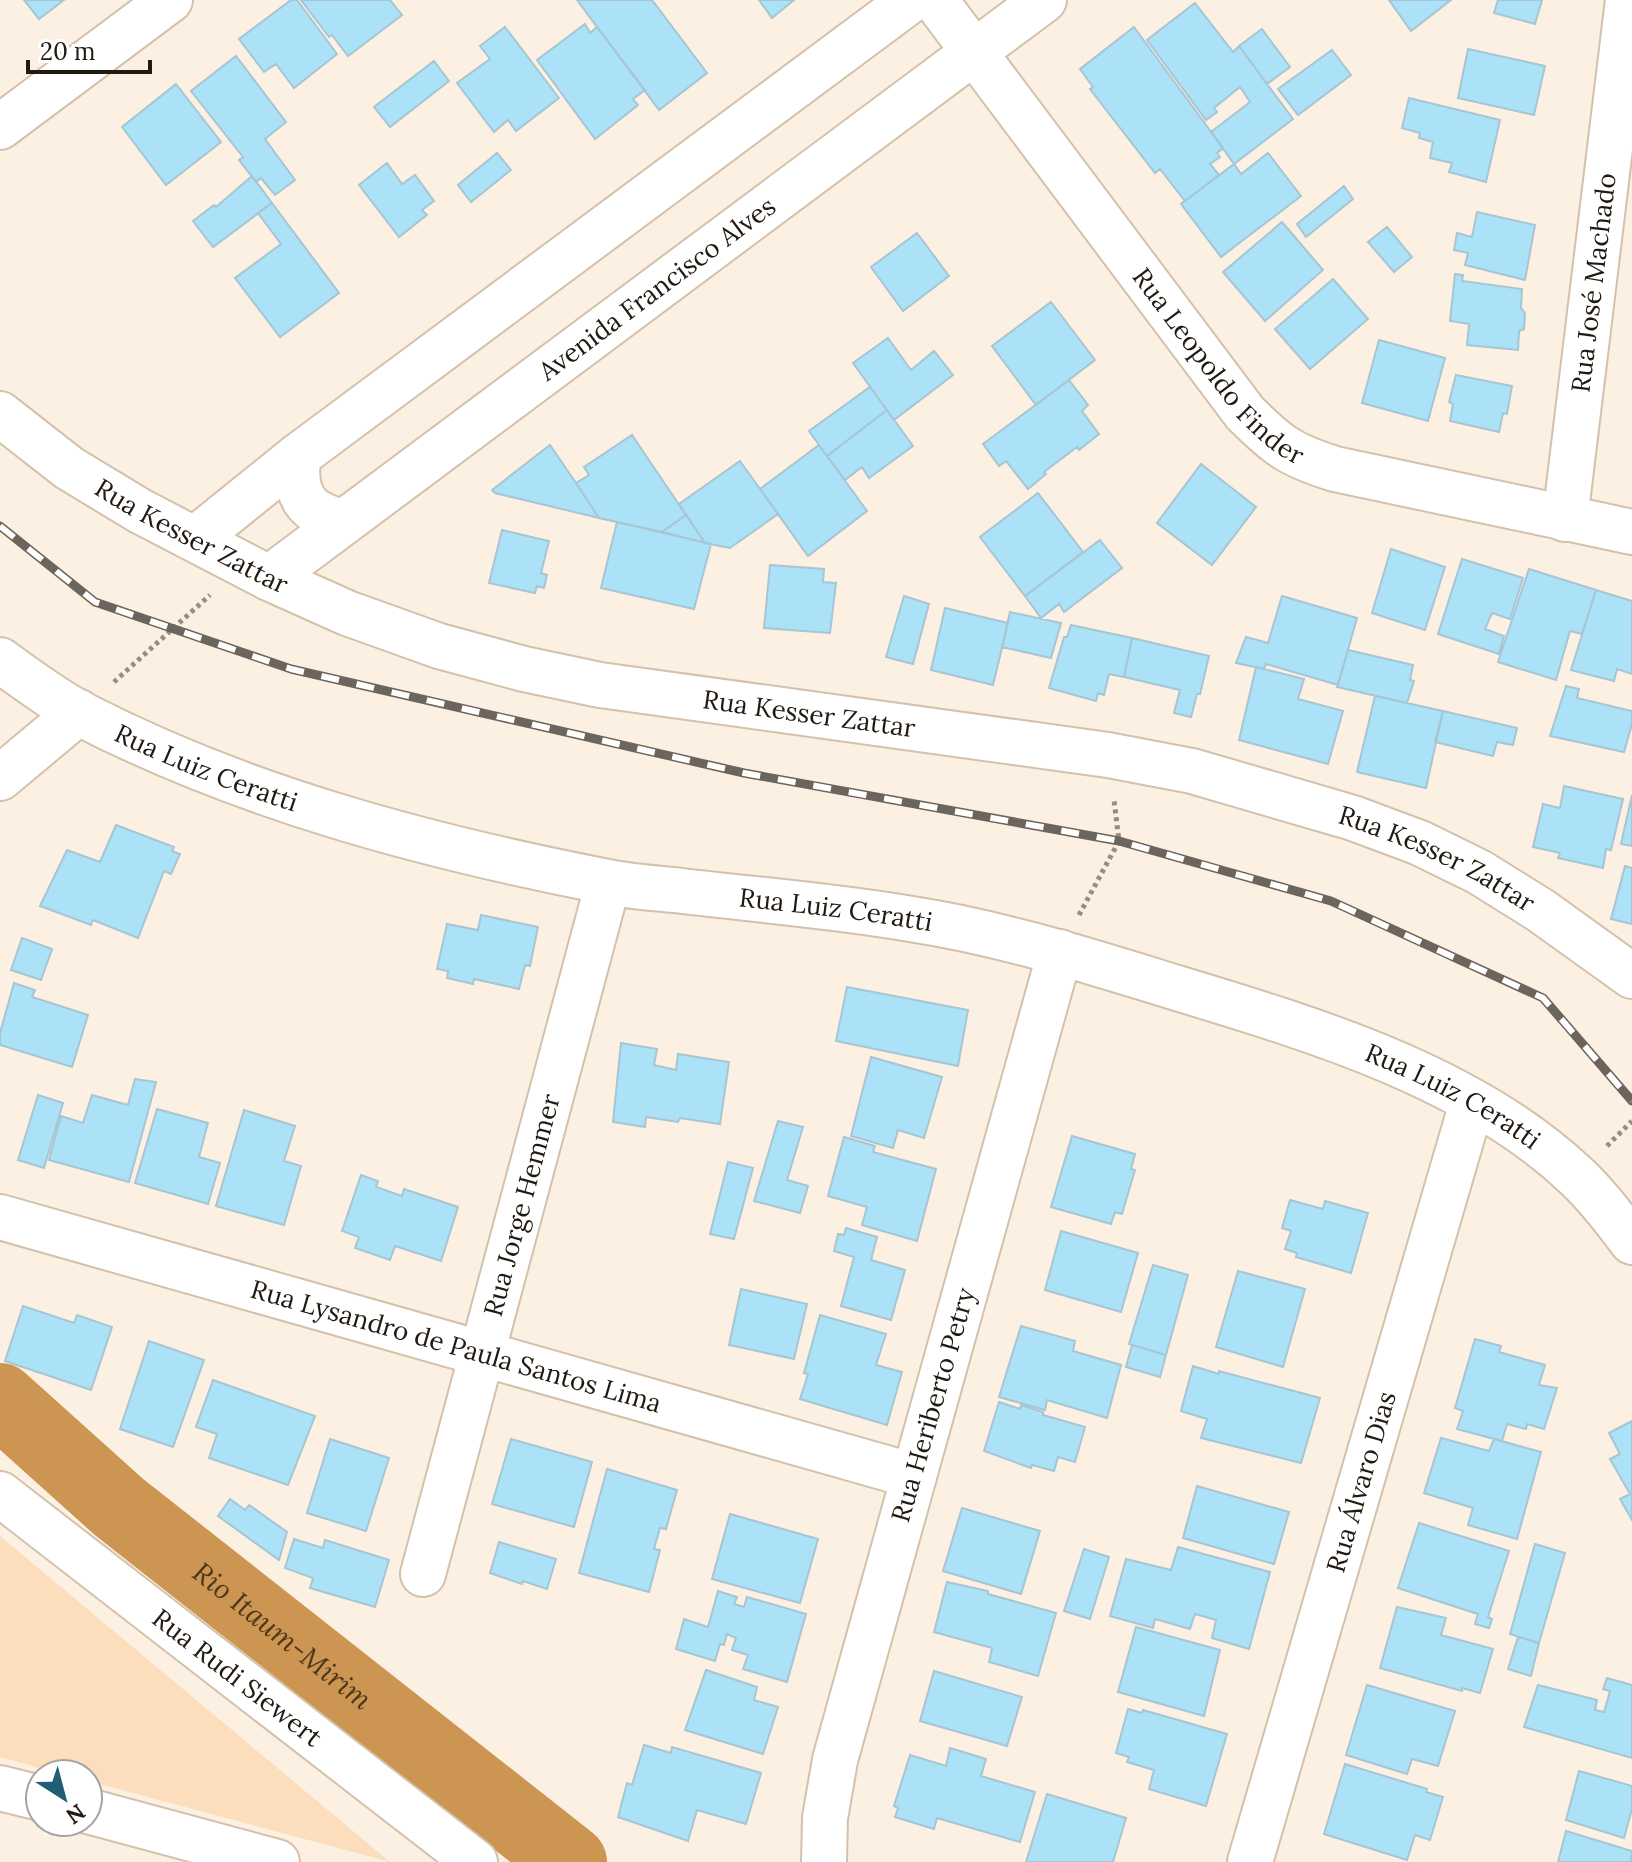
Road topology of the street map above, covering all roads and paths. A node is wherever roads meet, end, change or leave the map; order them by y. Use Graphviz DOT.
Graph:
graph roads {
  1 [pos="170,0"];
  2 [pos="911,0"];
  3 [pos="935,0"];
  4 [pos="1044,0"];
  5 [pos="1628,0"];
  6 [pos="974,52"];
  7 [pos="0,127"];
  8 [pos="0,414"];
  9 [pos="298,456"];
  10 [pos="1565,519"];
  11 [pos="344,522"];
  12 [pos="1632,532"];
  13 [pos="195,539"];
  14 [pos="256,571"];
  15 [pos="0,660"];
  16 [pos="79,712"];
  17 [pos="1108,755"];
  18 [pos="0,778"];
  19 [pos="608,883"];
  20 [pos="1060,952"];
  21 [pos="1632,976"];
  22 [pos="1472,1103"];
  23 [pos="0,1217"];
  24 [pos="1632,1242"];
  25 [pos="482,1352"];
  26 [pos="914,1476"];
  27 [pos="0,1494"];
  28 [pos="423,1574"];
  29 [pos="0,1788"];
  30 [pos="24,1794"];
  31 [pos="104,1815"];
  32 [pos="277,1862"];
  33 [pos="475,1862"];
  34 [pos="824,1862"];
  35 [pos="1250,1862"];
  1 -- 7 [label="street"];
  2 -- 9 [label="street"];
  3 -- 6 [label="street, Rua Leopoldo Finder"];
  4 -- 6 [label="street, Avenida Francisco Alves"];
  5 -- 10 [label="street, Rua José Machado"];
  6 -- 10 [label="street, Rua Leopoldo Finder"];
  6 -- 11 [label="street, Avenida Francisco Alves"];
  8 -- 13 [label="street, Rua Kesser Zattar"];
  9 -- 11 [label="street"];
  9 -- 13 [label="street"];
  10 -- 12 [label="street, Rua Leopoldo Finder"];
  11 -- 14 [label="street, Avenida Francisco Alves"];
  13 -- 14 [label="street, Rua Kesser Zattar"];
  14 -- 16 [label="path"];
  14 -- 17 [label="street, Rua Kesser Zattar"];
  15 -- 16 [label="street, Rua Luiz Ceratti"];
  16 -- 18 [label="street"];
  16 -- 19 [label="street, Rua Luiz Ceratti"];
  17 -- 20 [label="path"];
  17 -- 21 [label="street, Rua Kesser Zattar"];
  19 -- 20 [label="street, Rua Luiz Ceratti"];
  19 -- 25 [label="street, Rua Jorge Hemmer"];
  20 -- 22 [label="street, Rua Luiz Ceratti"];
  20 -- 26 [label="street, Rua Heriberto Petry"];
  22 -- 24 [label="street, Rua Luiz Ceratti"];
  22 -- 35 [label="street, Rua Álvaro Dias"];
  23 -- 25 [label="street, Rua Lysandro de Paula Santos Lima"];
  25 -- 26 [label="street, Rua Lysandro de Paula Santos Lima"];
  25 -- 28 [label="street, Rua Jorge Hemmer"];
  26 -- 34 [label="street, Rua Heriberto Petry"];
  27 -- 33 [label="street, Rua Rudi Siewert"];
  29 -- 30 [label="street"];
  31 -- 32 [label="street"];
}
